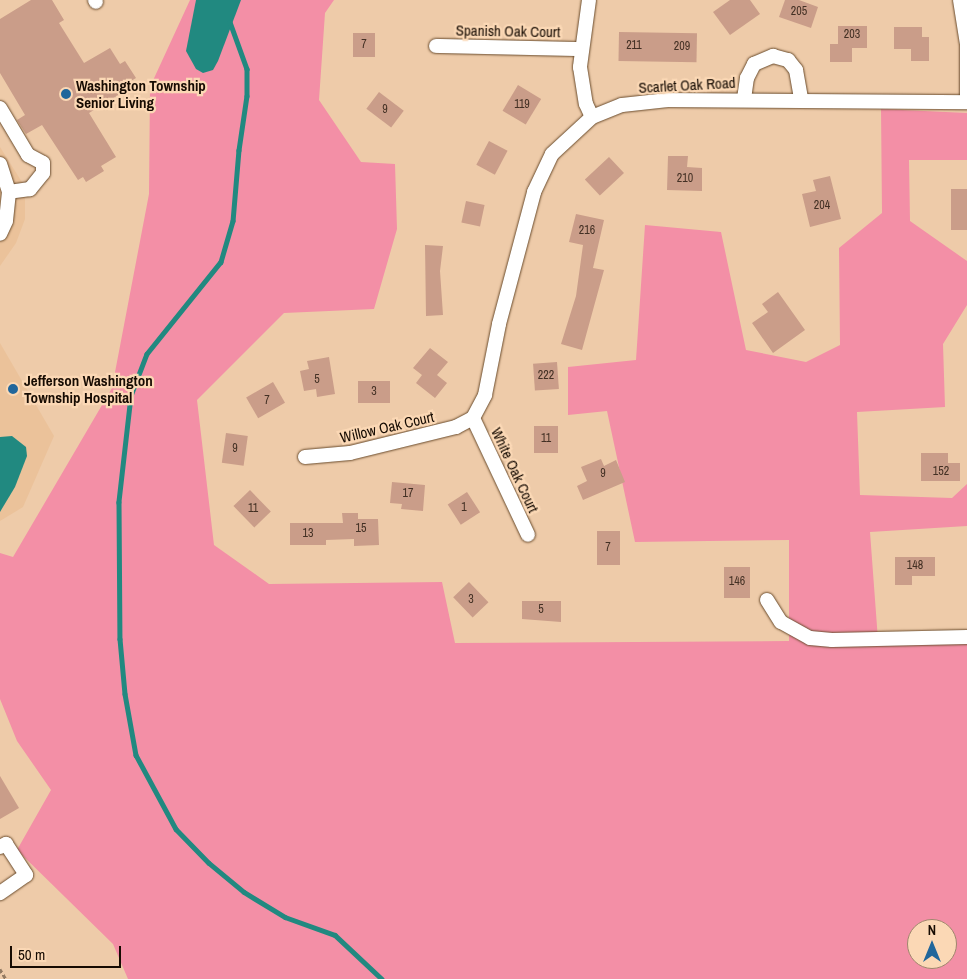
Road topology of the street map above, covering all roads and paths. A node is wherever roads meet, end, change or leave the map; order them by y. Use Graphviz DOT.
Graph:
graph roads {
  1 [pos="589,0"];
  2 [pos="960,0"];
  3 [pos="436,46"];
  4 [pos="580,49"];
  5 [pos="744,99"];
  6 [pos="801,99"];
  7 [pos="967,102"];
  8 [pos="0,108"];
  9 [pos="592,117"];
  10 [pos="0,164"];
  11 [pos="9,192"];
  12 [pos="0,234"];
  13 [pos="473,418"];
  14 [pos="305,457"];
  15 [pos="528,535"];
  16 [pos="768,600"];
  17 [pos="967,637"];
  18 [pos="0,847"];
  19 [pos="0,893"];
  20 [pos="0,969"];
  21 [pos="6,979"];
  1 -- 4 [label="street"];
  2 -- 7 [label="street"];
  3 -- 4 [label="street, Spanish Oak Court"];
  4 -- 9 [label="street"];
  5 -- 6 [label="street, Scarlet Oak Road"];
  5 -- 6 [label="street"];
  5 -- 9 [label="street, Scarlet Oak Road"];
  6 -- 7 [label="street, Scarlet Oak Road"];
  8 -- 11 [label="street"];
  9 -- 13 [label="street, Scarlet Oak Road"];
  10 -- 11 [label="street"];
  11 -- 12 [label="street"];
  13 -- 14 [label="street, Willow Oak Court"];
  13 -- 15 [label="street, White Oak Court"];
  16 -- 17 [label="street"];
  18 -- 19 [label="street"];
  20 -- 21 [label="path"];
}
